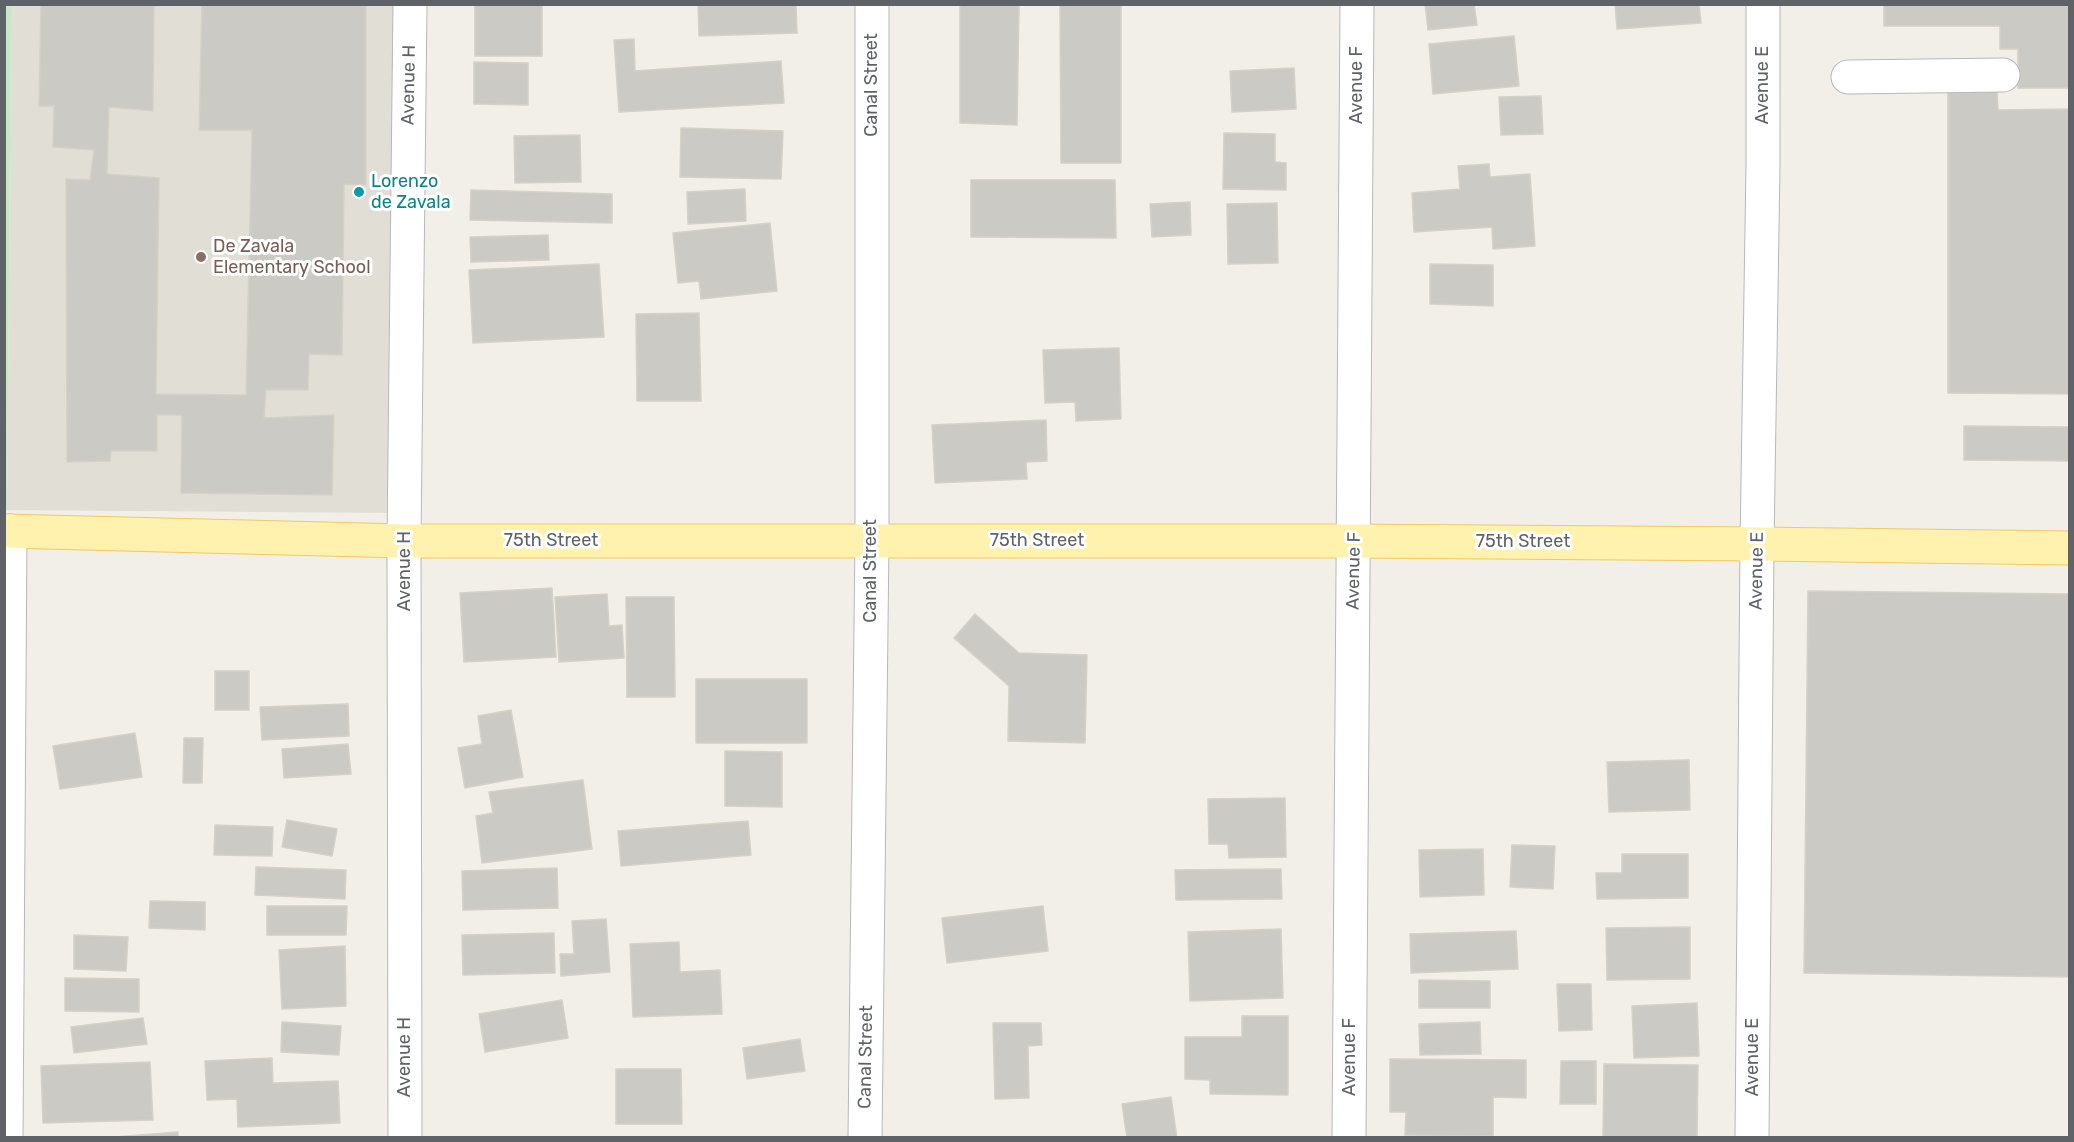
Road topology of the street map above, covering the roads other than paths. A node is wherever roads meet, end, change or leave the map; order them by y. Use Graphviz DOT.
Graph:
graph roads {
  1 [pos="410,4"];
  2 [pos="872,4"];
  3 [pos="1357,4"];
  4 [pos="1763,4"];
  5 [pos="2003,75"];
  6 [pos="1848,77"];
  7 [pos="7,531"];
  8 [pos="404,541"];
  9 [pos="872,541"];
  10 [pos="1354,541"];
  11 [pos="1757,544"];
  12 [pos="2070,549"];
  13 [pos="6,1137"];
  14 [pos="405,1137"];
  15 [pos="866,1137"];
  16 [pos="1349,1137"];
  17 [pos="1752,1137"];
  1 -- 8 [label="street, Avenue H"];
  2 -- 9 [label="street, Canal Street"];
  3 -- 10 [label="street, Avenue F"];
  4 -- 11 [label="street, Avenue E"];
  5 -- 6 [label="street"];
  7 -- 8 [label="main road, 75th Street"];
  7 -- 13 [label="street"];
  8 -- 9 [label="main road, 75th Street"];
  8 -- 14 [label="street, Avenue H"];
  9 -- 10 [label="main road, 75th Street"];
  9 -- 15 [label="street, Canal Street"];
  10 -- 11 [label="main road, 75th Street"];
  10 -- 16 [label="street, Avenue F"];
  11 -- 12 [label="main road, 75th Street"];
  11 -- 17 [label="street, Avenue E"];
}
